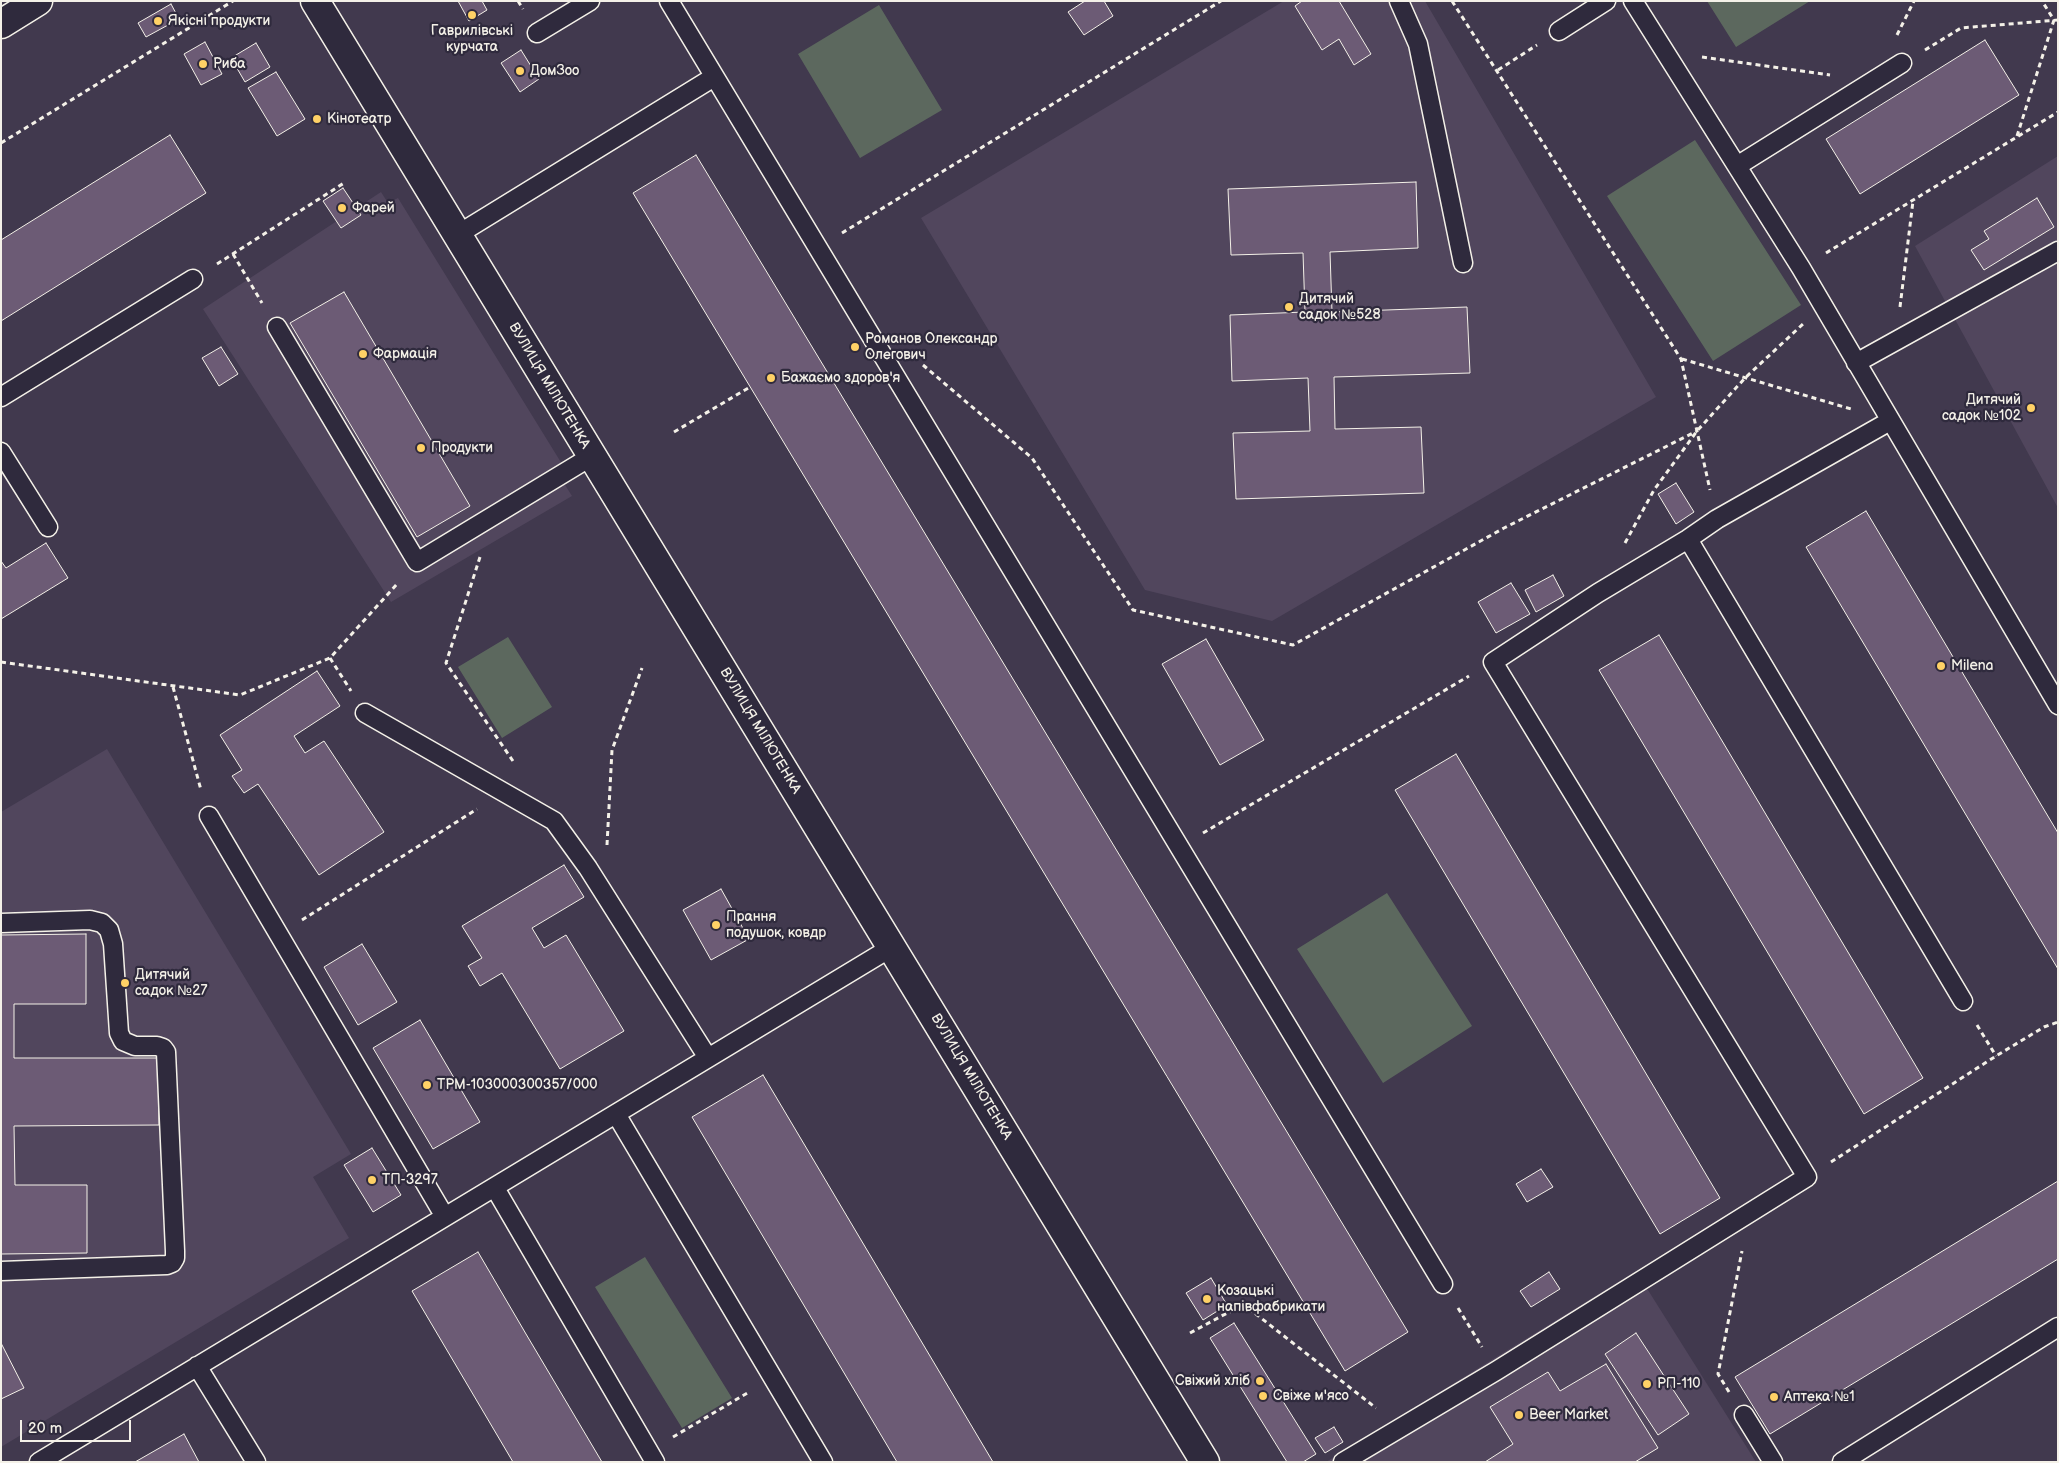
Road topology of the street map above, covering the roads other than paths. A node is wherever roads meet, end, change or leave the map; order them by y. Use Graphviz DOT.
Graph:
graph roads {
  1 [pos="38,1"];
  2 [pos="315,1"];
  3 [pos="590,1"];
  4 [pos="669,1"];
  5 [pos="1399,1"];
  6 [pos="1606,1"];
  7 [pos="1633,1"];
  8 [pos="1,24"];
  9 [pos="1559,31"];
  10 [pos="537,33"];
  11 [pos="1902,64"];
  12 [pos="714,77"];
  13 [pos="1737,166"];
  14 [pos="457,235"];
  15 [pos="2058,251"];
  16 [pos="1463,263"];
  17 [pos="193,279"];
  18 [pos="277,327"];
  19 [pos="1856,362"];
  20 [pos="1,397"];
  21 [pos="1890,421"];
  22 [pos="1,452"];
  23 [pos="592,456"];
  24 [pos="48,527"];
  25 [pos="1688,539"];
  26 [pos="2058,705"];
  27 [pos="365,713"];
  28 [pos="209,816"];
  29 [pos="1,922"];
  30 [pos="892,947"];
  31 [pos="1963,1001"];
  32 [pos="708,1058"];
  33 [pos="616,1114"];
  34 [pos="495,1188"];
  35 [pos="444,1217"];
  36 [pos="1,1270"];
  37 [pos="1444,1284"];
  38 [pos="2058,1327"];
  39 [pos="197,1366"];
  40 [pos="1744,1415"];
  41 [pos="652,1457"];
  42 [pos="39,1462"];
  43 [pos="256,1462"];
  44 [pos="823,1462"];
  45 [pos="1205,1462"];
  46 [pos="1343,1462"];
  47 [pos="1773,1462"];
  48 [pos="1842,1462"];
  1 -- 8 [label="street"];
  2 -- 14 [label="street, ВУЛИЦЯ МІЛЮТЕНКА"];
  3 -- 10 [label="lane"];
  4 -- 12 [label="lane"];
  5 -- 16 [label="lane"];
  6 -- 9 [label="lane"];
  7 -- 13 [label="lane"];
  11 -- 13 [label="lane"];
  12 -- 14 [label="lane"];
  12 -- 37 [label="lane"];
  13 -- 19 [label="lane"];
  14 -- 23 [label="street, ВУЛИЦЯ МІЛЮТЕНКА"];
  15 -- 19 [label="lane"];
  17 -- 20 [label="lane"];
  18 -- 23 [label="lane"];
  19 -- 21 [label="lane"];
  21 -- 25 [label="lane"];
  21 -- 26 [label="lane"];
  22 -- 24 [label="lane"];
  23 -- 30 [label="street, ВУЛИЦЯ МІЛЮТЕНКА"];
  25 -- 31 [label="lane"];
  25 -- 46 [label="lane"];
  27 -- 32 [label="lane"];
  28 -- 35 [label="lane"];
  29 -- 36 [label="lane"];
  30 -- 32 [label="lane"];
  30 -- 45 [label="street, ВУЛИЦЯ МІЛЮТЕНКА"];
  32 -- 33 [label="lane"];
  33 -- 34 [label="lane"];
  33 -- 44 [label="lane"];
  34 -- 35 [label="lane"];
  34 -- 41 [label="lane"];
  35 -- 39 [label="lane"];
  38 -- 48 [label="lane"];
  39 -- 42 [label="lane"];
  39 -- 43 [label="lane"];
  40 -- 47 [label="lane"];
}
